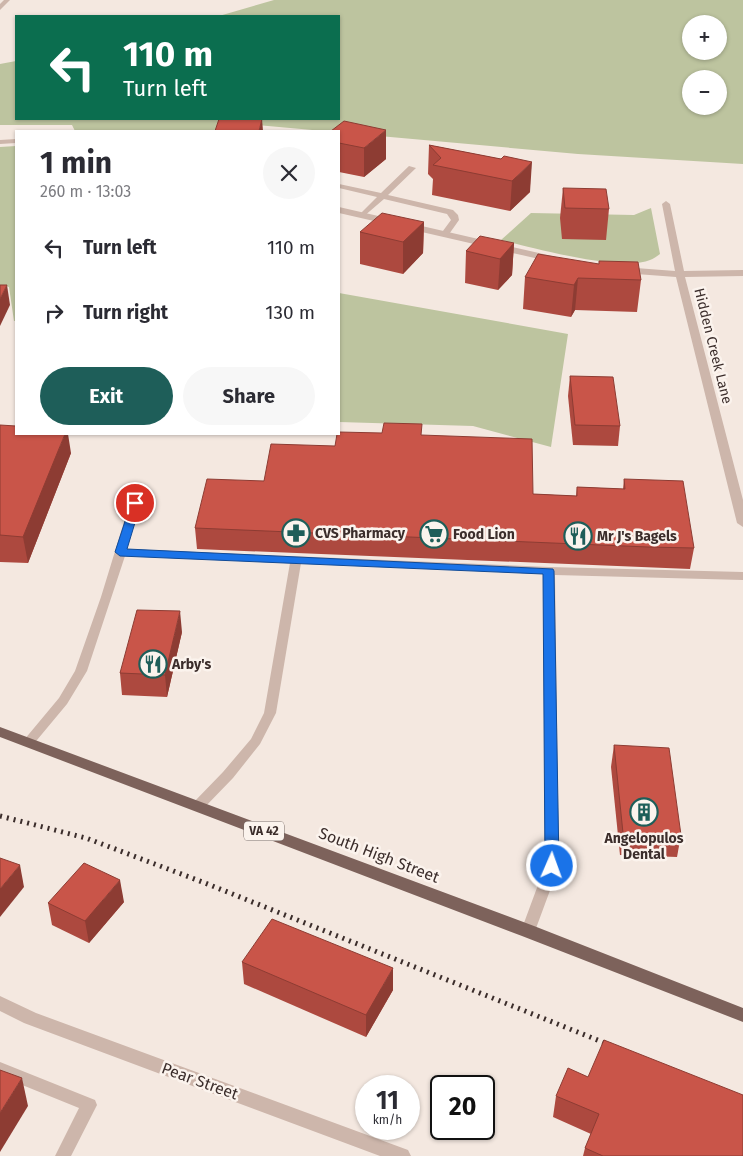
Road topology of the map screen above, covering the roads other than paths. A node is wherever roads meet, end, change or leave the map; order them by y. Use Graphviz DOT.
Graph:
graph roads {
  1 [pos="6,0"];
  2 [pos="0,8"];
  3 [pos="15,141"];
  4 [pos="0,142"];
  5 [pos="412,168"];
  6 [pos="340,186"];
  7 [pos="383,196"];
  8 [pos="666,204"];
  9 [pos="340,210"];
  10 [pos="363,215"];
  11 [pos="444,235"];
  12 [pos="562,261"];
  13 [pos="615,270"];
  14 [pos="743,273"];
  15 [pos="680,274"];
  16 [pos="140,486"];
  17 [pos="740,504"];
  18 [pos="743,524"];
  19 [pos="120,552"];
  20 [pos="296,561"];
  21 [pos="549,571"];
  22 [pos="743,576"];
  23 [pos="0,732"];
  24 [pos="28,743"];
  25 [pos="198,806"];
  26 [pos="528,931"];
  27 [pos="0,1003"];
  28 [pos="743,1015"];
  29 [pos="0,1069"];
  30 [pos="63,1156"];
  31 [pos="402,1156"];
  1 -- 2 [label="lane"];
  3 -- 4 [label="lane"];
  5 -- 7 [label="lane"];
  6 -- 7 [label="lane"];
  7 -- 10 [label="lane"];
  7 -- 11 [label="lane"];
  8 -- 15 [label="street, Hidden Creek Lane"];
  9 -- 10 [label="street"];
  10 -- 11 [label="street"];
  11 -- 12 [label="street"];
  13 -- 15 [label="street"];
  14 -- 15 [label="street"];
  15 -- 17 [label="street, Hidden Creek Lane"];
  16 -- 19 [label="lane"];
  17 -- 18 [label="street, Hidden Creek Lane"];
  19 -- 20 [label="lane"];
  19 -- 24 [label="lane"];
  20 -- 21 [label="lane"];
  20 -- 25 [label="lane"];
  21 -- 22 [label="lane"];
  21 -- 26 [label="lane"];
  23 -- 24 [label="main road, South High Street / VA 42"];
  24 -- 25 [label="main road, South High Street / VA 42"];
  25 -- 26 [label="main road, South High Street / VA 42"];
  26 -- 28 [label="main road, South High Street / VA 42"];
  27 -- 31 [label="street, Pear Street"];
  29 -- 30 [label="lane"];
}
